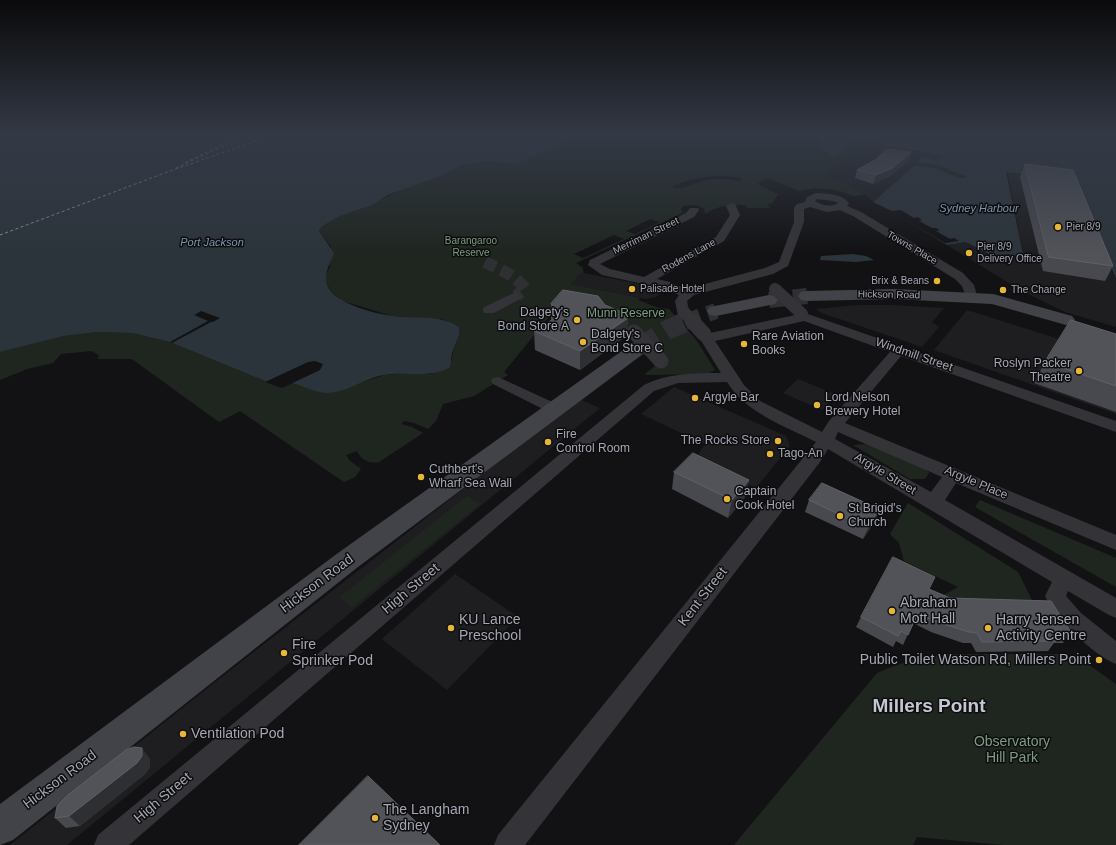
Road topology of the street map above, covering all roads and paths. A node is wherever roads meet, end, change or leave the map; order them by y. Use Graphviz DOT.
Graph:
graph roads {
  1 [pos="731,206"];
  2 [pos="694,210"];
  3 [pos="758,274"];
  4 [pos="647,280"];
  5 [pos="686,294"];
  6 [pos="772,295"];
  7 [pos="516,296"];
  8 [pos="806,296"];
  9 [pos="972,299"];
  10 [pos="489,310"];
  11 [pos="716,312"];
  12 [pos="804,315"];
  13 [pos="1064,325"];
  14 [pos="706,336"];
  15 [pos="645,347"];
  16 [pos="899,350"];
  17 [pos="732,378"];
  18 [pos="674,379"];
  19 [pos="498,381"];
  20 [pos="555,409"];
  21 [pos="1116,427"];
  22 [pos="830,432"];
  23 [pos="953,474"];
  24 [pos="933,502"];
  25 [pos="1116,543"];
  26 [pos="1064,579"];
  27 [pos="1116,609"];
  28 [pos="1116,654"];
  29 [pos="0,827"];
  30 [pos="108,845"];
  31 [pos="508,845"];
  1 -- 4 [label="street, Rodens Lane"];
  2 -- 4 [label="street, Merriman Street"];
  3 -- 5 [label="street"];
  3 -- 6 [label="street"];
  3 -- 9 [label="street, Towns Place"];
  4 -- 5 [label="street"];
  5 -- 14 [label="street, Argyle Street, bridge"];
  6 -- 11 [label="street"];
  6 -- 12 [label="street, bridge"];
  7 -- 10 [label="street"];
  8 -- 9 [label="street, Hickson Road"];
  9 -- 13 [label="street, Hickson Road"];
  12 -- 14 [label="street"];
  12 -- 16 [label="street, Windmill Street"];
  14 -- 17 [label="street, Argyle Street"];
  15 -- 18 [label="street"];
  15 -- 20 [label="street, Hickson Road"];
  16 -- 21 [label="street, Windmill Street"];
  16 -- 22 [label="street, Kent Street"];
  17 -- 18 [label="street, High Street"];
  17 -- 22 [label="street, Argyle Street"];
  18 -- 30 [label="street, High Street"];
  19 -- 20 [label="street"];
  20 -- 29 [label="street, Hickson Road"];
  22 -- 23 [label="street, Argyle Place"];
  22 -- 24 [label="street, Argyle Street"];
  22 -- 31 [label="street, Kent Street"];
  23 -- 24 [label="street"];
  23 -- 25 [label="street, Argyle Place"];
  24 -- 26 [label="street, Argyle Street"];
  26 -- 27 [label="street, Argyle Street"];
  26 -- 28 [label="street"];
}
